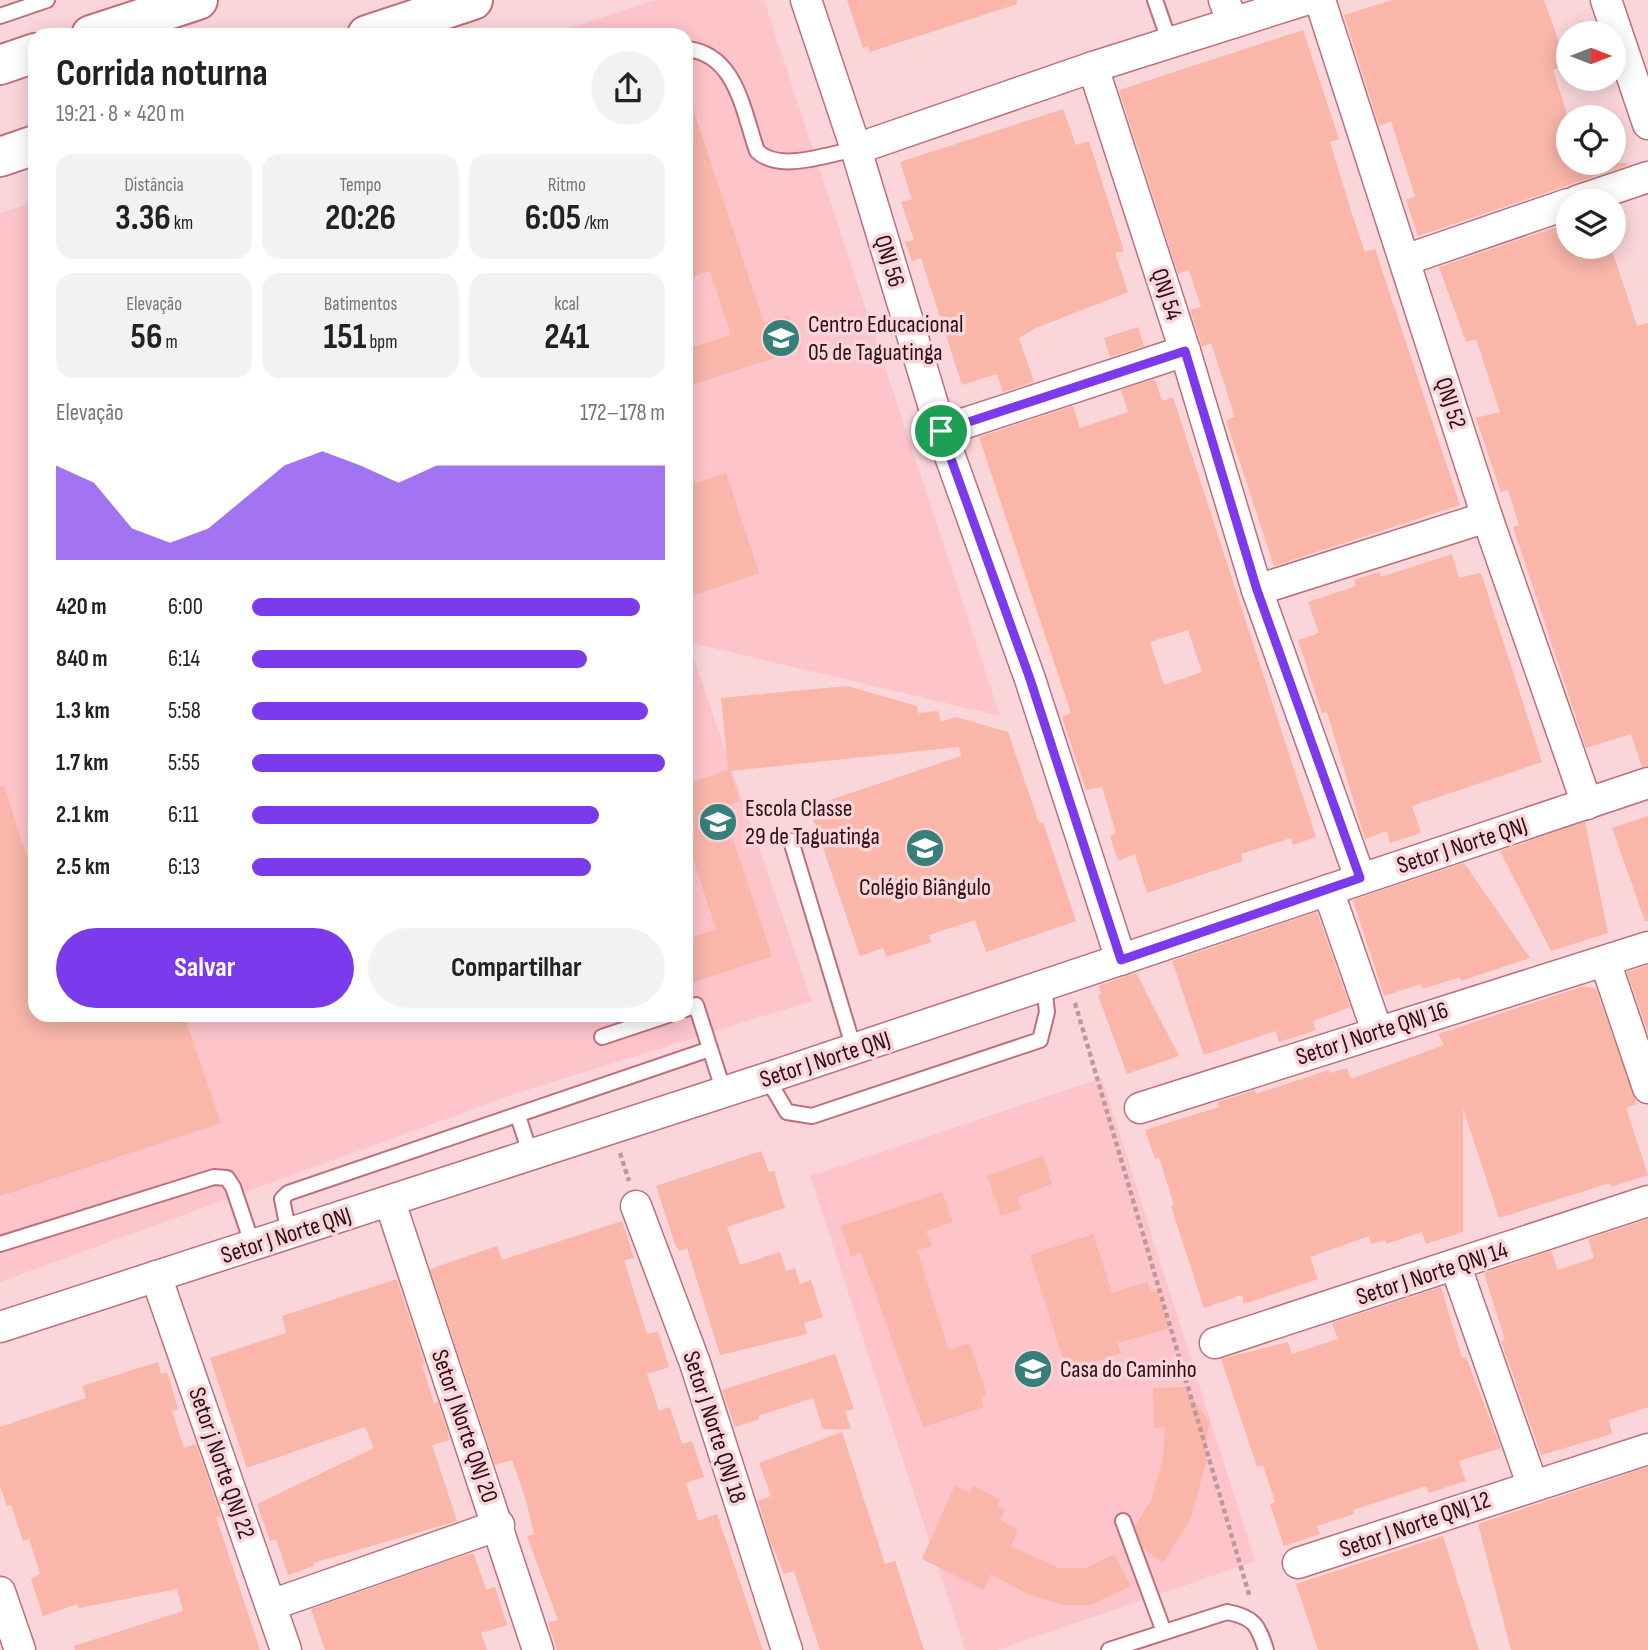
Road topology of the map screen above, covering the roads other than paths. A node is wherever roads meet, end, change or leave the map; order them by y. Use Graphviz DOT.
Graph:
graph roads {
  1 [pos="47,0"];
  2 [pos="198,0"];
  3 [pos="473,0"];
  4 [pos="806,0"];
  5 [pos="1155,0"];
  6 [pos="1305,0"];
  7 [pos="1321,0"];
  8 [pos="1606,0"];
  9 [pos="1229,12"];
  10 [pos="0,16"];
  11 [pos="112,28"];
  12 [pos="389,28"];
  13 [pos="1170,43"];
  14 [pos="693,51"];
  15 [pos="28,55"];
  16 [pos="0,65"];
  17 [pos="1093,67"];
  18 [pos="1648,124"];
  19 [pos="28,147"];
  20 [pos="856,149"];
  21 [pos="0,157"];
  22 [pos="1648,177"];
  23 [pos="1612,189"];
  24 [pos="1556,208"];
  25 [pos="1405,260"];
  26 [pos="1185,351"];
  27 [pos="941,431"];
  28 [pos="1487,516"];
  29 [pos="1257,590"];
  30 [pos="1648,783"];
  31 [pos="1587,804"];
  32 [pos="791,841"];
  33 [pos="1360,878"];
  34 [pos="1328,890"];
  35 [pos="1648,947"];
  36 [pos="1121,960"];
  37 [pos="1605,961"];
  38 [pos="1056,982"];
  39 [pos="693,1006"];
  40 [pos="647,1022"];
  41 [pos="1377,1031"];
  42 [pos="602,1037"];
  43 [pos="710,1049"];
  44 [pos="854,1049"];
  45 [pos="767,1078"];
  46 [pos="1645,1078"];
  47 [pos="724,1092"];
  48 [pos="1140,1108"];
  49 [pos="518,1116"];
  50 [pos="530,1156"];
  51 [pos="390,1202"];
  52 [pos="1648,1202"];
  53 [pos="636,1206"];
  54 [pos="289,1234"];
  55 [pos="0,1244"];
  56 [pos="253,1246"];
  57 [pos="1456,1267"];
  58 [pos="156,1276"];
  59 [pos="0,1327"];
  60 [pos="1215,1343"];
  61 [pos="1648,1449"];
  62 [pos="1532,1484"];
  63 [pos="1123,1521"];
  64 [pos="499,1525"];
  65 [pos="1298,1563"];
  66 [pos="0,1592"];
  67 [pos="271,1605"];
  68 [pos="1164,1632"];
  69 [pos="1264,1644"];
  70 [pos="20,1650"];
  71 [pos="286,1650"];
  72 [pos="538,1650"];
  73 [pos="788,1650"];
  74 [pos="1109,1650"];
  1 -- 10 [label="lane"];
  2 -- 11 [label="main road"];
  3 -- 12 [label="main road"];
  4 -- 20 [label="street, QNJ 56"];
  5 -- 13 [label="lane"];
  6 -- 9 [label="street"];
  7 -- 25 [label="street, QNJ 52"];
  8 -- 18 [label="street"];
  9 -- 13 [label="street"];
  13 -- 17 [label="street"];
  14 -- 20 [label="lane"];
  15 -- 16 [label="main road"];
  17 -- 20 [label="street"];
  17 -- 26 [label="street, QNJ 54"];
  19 -- 21 [label="main road"];
  20 -- 27 [label="street, QNJ 56"];
  22 -- 23 [label="street"];
  24 -- 25 [label="street"];
  25 -- 28 [label="street, QNJ 52"];
  26 -- 27 [label="street"];
  26 -- 29 [label="street, QNJ 54"];
  27 -- 36 [label="street, QNJ 56"];
  28 -- 29 [label="street"];
  28 -- 31 [label="street, QNJ 52"];
  29 -- 33 [label="street, QNJ 54"];
  30 -- 31 [label="street, Setor J Norte QNJ"];
  31 -- 33 [label="street, Setor J Norte QNJ"];
  32 -- 44 [label="lane"];
  33 -- 34 [label="street, Setor J Norte QNJ"];
  34 -- 36 [label="street, Setor J Norte QNJ"];
  34 -- 41 [label="street"];
  35 -- 37 [label="street, Setor J Norte QNJ 16"];
  36 -- 38 [label="street, Setor J Norte QNJ"];
  37 -- 41 [label="street, Setor J Norte QNJ 16"];
  37 -- 46 [label="street"];
  38 -- 44 [label="street, Setor J Norte QNJ"];
  38 -- 45 [label="lane"];
  39 -- 43 [label="lane"];
  40 -- 42 [label="lane"];
  41 -- 48 [label="street, Setor J Norte QNJ 16"];
  43 -- 47 [label="lane"];
  43 -- 49 [label="lane"];
  44 -- 45 [label="street, Setor J Norte QNJ"];
  45 -- 47 [label="street, Setor J Norte QNJ"];
  47 -- 50 [label="street, Setor J Norte QNJ"];
  49 -- 50 [label="lane"];
  49 -- 54 [label="lane"];
  50 -- 51 [label="street, Setor J Norte QNJ"];
  51 -- 54 [label="street, Setor J Norte QNJ"];
  51 -- 64 [label="street, Setor J Norte QNJ 20"];
  52 -- 57 [label="street, Setor J Norte QNJ 14"];
  53 -- 73 [label="street, Setor J Norte QNJ 18"];
  54 -- 56 [label="street, Setor J Norte QNJ"];
  55 -- 56 [label="lane"];
  56 -- 58 [label="street, Setor J Norte QNJ"];
  57 -- 60 [label="street, Setor J Norte QNJ 14"];
  57 -- 62 [label="street"];
  58 -- 59 [label="street, Setor J Norte QNJ"];
  58 -- 67 [label="street, Setor j Norte QNJ 22"];
  61 -- 62 [label="street, Setor J Norte QNJ 12"];
  62 -- 65 [label="street, Setor J Norte QNJ 12"];
  63 -- 68 [label="lane"];
  64 -- 67 [label="street"];
  64 -- 72 [label="street, Setor J Norte QNJ 20"];
  66 -- 70 [label="street"];
  67 -- 71 [label="street, Setor j Norte QNJ 22"];
  68 -- 69 [label="lane"];
  68 -- 74 [label="lane"];
}
